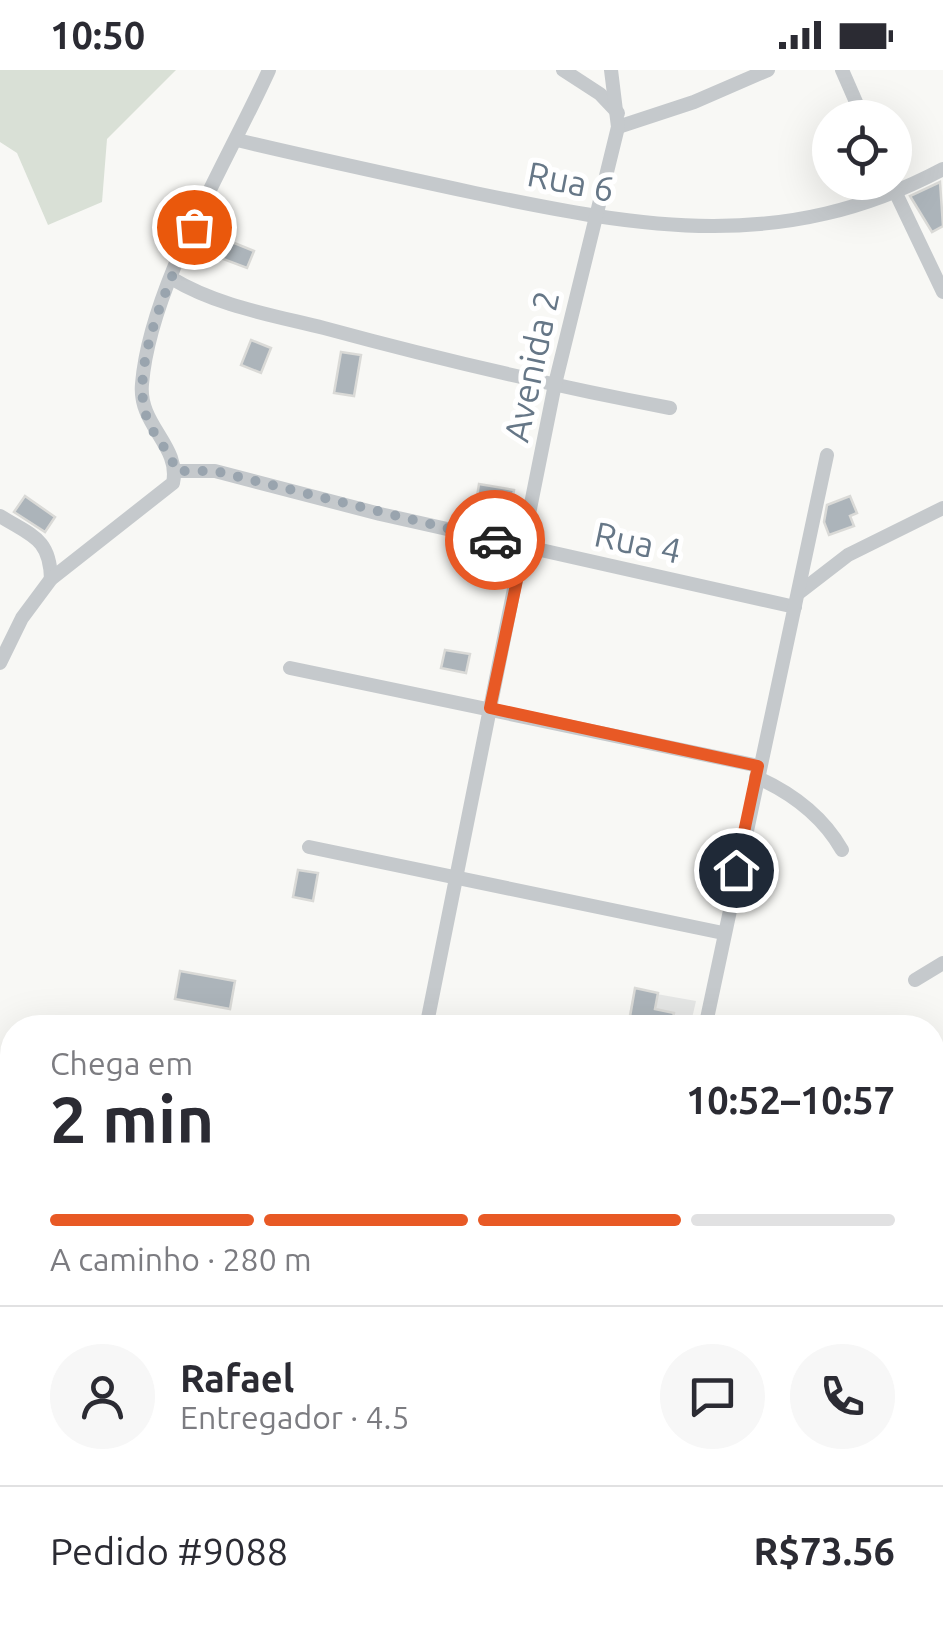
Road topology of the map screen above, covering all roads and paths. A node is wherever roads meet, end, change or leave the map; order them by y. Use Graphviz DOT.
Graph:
graph roads {
  1 [pos="269,70"];
  2 [pos="563,70"];
  3 [pos="611,70"];
  4 [pos="768,70"];
  5 [pos="842,70"];
  6 [pos="854,100"];
  7 [pos="618,120"];
  8 [pos="238,140"];
  9 [pos="943,169"];
  10 [pos="912,180"];
  11 [pos="862,200"];
  12 [pos="900,200"];
  13 [pos="595,218"];
  14 [pos="171,278"];
  15 [pos="943,292"];
  16 [pos="555,384"];
  17 [pos="670,408"];
  18 [pos="827,455"];
  19 [pos="174,477"];
  20 [pos="943,508"];
  21 [pos="0,516"];
  22 [pos="524,547"];
  23 [pos="51,579"];
  24 [pos="798,600"];
  25 [pos="0,663"];
  26 [pos="290,668"];
  27 [pos="490,708"];
  28 [pos="758,771"];
  29 [pos="309,847"];
  30 [pos="842,850"];
  31 [pos="457,877"];
  32 [pos="722,933"];
  33 [pos="943,964"];
  34 [pos="915,980"];
  35 [pos="429,1015"];
  36 [pos="707,1015"];
  1 -- 8 [label="street"];
  2 -- 7 [label="street"];
  3 -- 7 [label="street, Avenida 2"];
  4 -- 7 [label="street"];
  5 -- 6 [label="street"];
  7 -- 13 [label="street, Avenida 2"];
  8 -- 13 [label="street, Rua 6"];
  8 -- 14 [label="street"];
  9 -- 10 [label="street, Rua 6"];
  11 -- 13 [label="street, Rua 6"];
  12 -- 15 [label="street"];
  13 -- 16 [label="street, Avenida 2"];
  14 -- 16 [label="street"];
  14 -- 19 [label="street"];
  16 -- 17 [label="street"];
  16 -- 22 [label="street, Avenida 2"];
  18 -- 24 [label="street"];
  19 -- 22 [label="street, Rua 4"];
  19 -- 23 [label="street"];
  20 -- 24 [label="street"];
  21 -- 23 [label="street"];
  22 -- 24 [label="street, Rua 4"];
  22 -- 27 [label="street, Avenida 2"];
  23 -- 25 [label="street"];
  24 -- 28 [label="street"];
  26 -- 27 [label="street"];
  27 -- 28 [label="street"];
  27 -- 31 [label="street, Avenida 2"];
  28 -- 30 [label="street"];
  28 -- 32 [label="street"];
  29 -- 31 [label="street"];
  31 -- 32 [label="street"];
  31 -- 35 [label="street, Avenida 2"];
  32 -- 36 [label="street"];
  33 -- 34 [label="street"];
}
